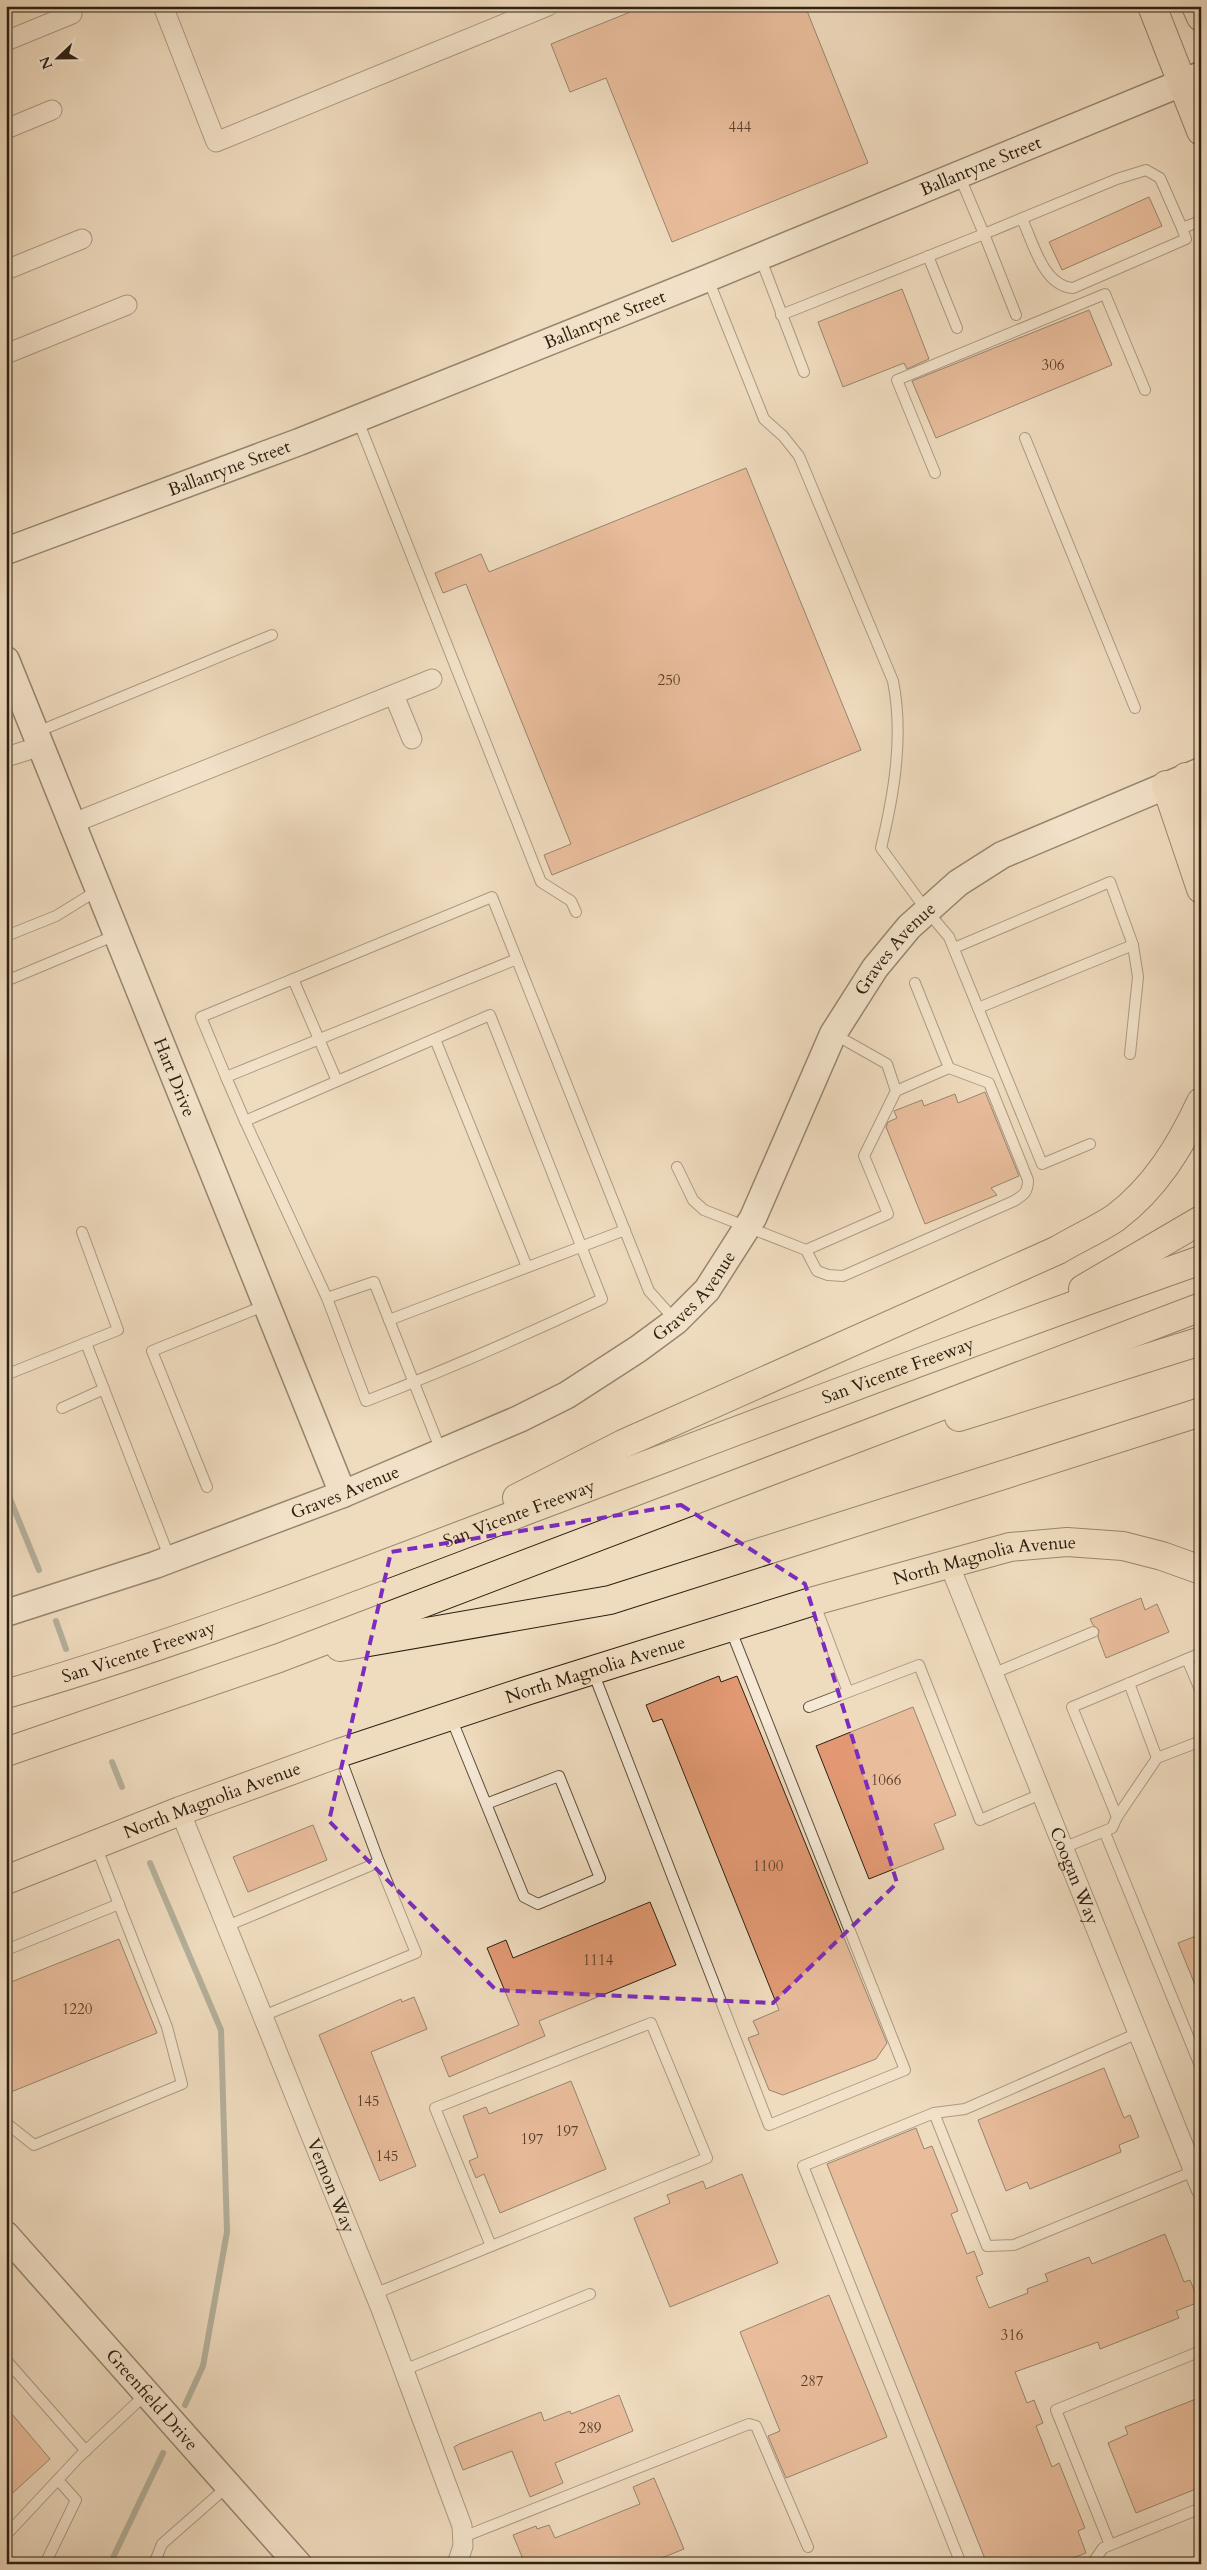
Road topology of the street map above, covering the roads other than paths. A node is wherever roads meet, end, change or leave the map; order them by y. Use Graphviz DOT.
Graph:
graph roads {
  1 [pos="163,6"];
  2 [pos="548,6"];
  3 [pos="1152,6"];
  4 [pos="1196,6"];
  5 [pos="72,14"];
  6 [pos="1201,17"];
  7 [pos="6,41"];
  8 [pos="1192,79"];
  9 [pos="52,110"];
  10 [pos="6,129"];
  11 [pos="1201,131"];
  12 [pos="959,174"];
  13 [pos="1022,219"];
  14 [pos="1201,221"];
  15 [pos="1182,228"];
  16 [pos="984,234"];
  17 [pos="82,239"];
  18 [pos="760,256"];
  19 [pos="928,256"];
  20 [pos="6,270"];
  21 [pos="708,278"];
  22 [pos="127,305"];
  23 [pos="782,315"];
  24 [pos="1016,315"];
  25 [pos="957,328"];
  26 [pos="6,354"];
  27 [pos="804,372"];
  28 [pos="1145,390"];
  29 [pos="358,418"];
  30 [pos="1025,438"];
  31 [pos="935,473"];
  32 [pos="6,552"];
  33 [pos="272,635"];
  34 [pos="6,660"];
  35 [pos="432,679"];
  36 [pos="394,695"];
  37 [pos="1136,708"];
  38 [pos="38,739"];
  39 [pos="412,739"];
  40 [pos="6,757"];
  41 [pos="1184,778"];
  42 [pos="1201,814"];
  43 [pos="71,824"];
  44 [pos="1201,889"];
  45 [pos="98,890"];
  46 [pos="927,911"];
  47 [pos="576,912"];
  48 [pos="116,935"];
  49 [pos="6,936"];
  50 [pos="1133,945"];
  51 [pos="954,948"];
  52 [pos="517,959"];
  53 [pos="293,979"];
  54 [pos="6,981"];
  55 [pos="915,983"];
  56 [pos="978,1008"];
  57 [pos="833,1034"];
  58 [pos="434,1038"];
  59 [pos="319,1039"];
  60 [pos="1130,1054"];
  61 [pos="949,1068"];
  62 [pos="226,1077"];
  63 [pos="337,1081"];
  64 [pos="896,1091"];
  65 [pos="1201,1102"];
  66 [pos="245,1121"];
  67 [pos="1090,1144"];
  68 [pos="677,1167"];
  69 [pos="1201,1220"];
  70 [pos="747,1227"];
  71 [pos="625,1230"];
  72 [pos="82,1232"];
  73 [pos="580,1246"];
  74 [pos="806,1250"];
  75 [pos="1201,1260"];
  76 [pos="527,1267"];
  77 [pos="327,1298"];
  78 [pos="267,1304"];
  79 [pos="1201,1307"];
  80 [pos="389,1320"];
  81 [pos="676,1321"];
  82 [pos="1028,1321"];
  83 [pos="1201,1341"];
  84 [pos="86,1343"];
  85 [pos="6,1371"];
  86 [pos="414,1383"];
  87 [pos="104,1390"];
  88 [pos="62,1408"];
  89 [pos="1201,1412"];
  90 [pos="441,1452"];
  91 [pos="207,1486"];
  92 [pos="343,1494"];
  93 [pos="669,1508"];
  94 [pos="170,1559"];
  95 [pos="396,1560"];
  96 [pos="949,1564"];
  97 [pos="1201,1570"];
  98 [pos="814,1601"];
  99 [pos="6,1614"];
  100 [pos="730,1628"];
  101 [pos="1093,1632"];
  102 [pos="1201,1653"];
  103 [pos="279,1658"];
  104 [pos="1187,1659"];
  105 [pos="593,1670"];
  106 [pos="992,1674"];
  107 [pos="1129,1683"];
  108 [pos="848,1692"];
  109 [pos="1201,1692"];
  110 [pos="6,1694"];
  111 [pos="809,1707"];
  112 [pos="451,1717"];
  113 [pos="1201,1741"];
  114 [pos="6,1752"];
  115 [pos="339,1753"];
  116 [pos="1157,1758"];
  117 [pos="1040,1794"];
  118 [pos="486,1804"];
  119 [pos="180,1811"];
  120 [pos="1117,1817"];
  121 [pos="1105,1833"];
  122 [pos="96,1846"];
  123 [pos="1063,1848"];
  124 [pos="379,1862"];
  125 [pos="6,1880"];
  126 [pos="119,1904"];
  127 [pos="227,1926"];
  128 [pos="6,1950"];
  129 [pos="263,2016"];
  130 [pos="1138,2034"];
  131 [pos="1201,2068"];
  132 [pos="934,2113"];
  133 [pos="6,2123"];
  134 [pos="1194,2171"];
  135 [pos="1201,2189"];
  136 [pos="6,2235"];
  137 [pos="491,2246"];
  138 [pos="374,2294"];
  139 [pos="590,2294"];
  140 [pos="1201,2351"];
  141 [pos="6,2360"];
  142 [pos="404,2370"];
  143 [pos="146,2394"];
  144 [pos="86,2451"];
  145 [pos="58,2480"];
  146 [pos="228,2486"];
  147 [pos="1201,2508"];
  148 [pos="6,2535"];
  149 [pos="463,2537"];
  150 [pos="1110,2545"];
  151 [pos="808,2547"];
  152 [pos="45,2564"];
  153 [pos="154,2564"];
  154 [pos="298,2564"];
  155 [pos="456,2564"];
  156 [pos="960,2564"];
  157 [pos="1092,2564"];
  1 -- 2 [label="street"];
  3 -- 8 [label="main road"];
  4 -- 6 [label="main road"];
  5 -- 7 [label="street"];
  8 -- 11 [label="main road"];
  8 -- 12 [label="main road, Ballantyne Street"];
  9 -- 10 [label="street"];
  12 -- 16 [label="lane"];
  12 -- 18 [label="main road, Ballantyne Street"];
  13 -- 15 [label="lane"];
  13 -- 15 [label="lane"];
  13 -- 16 [label="lane"];
  14 -- 15 [label="lane"];
  16 -- 19 [label="lane"];
  16 -- 24 [label="lane"];
  17 -- 20 [label="street"];
  18 -- 21 [label="main road, Ballantyne Street"];
  18 -- 23 [label="lane"];
  19 -- 23 [label="lane"];
  19 -- 25 [label="lane"];
  21 -- 29 [label="main road, Ballantyne Street"];
  21 -- 46 [label="lane"];
  22 -- 26 [label="street"];
  23 -- 27 [label="lane"];
  28 -- 31 [label="lane"];
  29 -- 32 [label="main road, Ballantyne Street"];
  29 -- 47 [label="lane"];
  30 -- 37 [label="lane"];
  33 -- 38 [label="lane"];
  34 -- 38 [label="main road, Hart Drive"];
  35 -- 36 [label="street"];
  36 -- 39 [label="street"];
  36 -- 43 [label="street"];
  38 -- 40 [label="street"];
  38 -- 43 [label="main road, Hart Drive"];
  41 -- 42 [label="main road"];
  41 -- 44 [label="main road"];
  41 -- 46 [label="main road, Graves Avenue"];
  43 -- 45 [label="main road, Hart Drive"];
  45 -- 48 [label="main road, Hart Drive"];
  45 -- 49 [label="lane"];
  46 -- 51 [label="lane"];
  46 -- 57 [label="main road, Graves Avenue"];
  48 -- 54 [label="lane"];
  48 -- 78 [label="main road, Hart Drive"];
  50 -- 51 [label="lane"];
  50 -- 56 [label="lane"];
  50 -- 60 [label="lane"];
  51 -- 56 [label="lane"];
  52 -- 53 [label="lane"];
  52 -- 59 [label="lane"];
  52 -- 71 [label="lane"];
  53 -- 59 [label="lane"];
  53 -- 62 [label="lane"];
  55 -- 61 [label="lane"];
  56 -- 67 [label="lane"];
  57 -- 64 [label="lane"];
  57 -- 70 [label="main road, Graves Avenue"];
  58 -- 63 [label="lane"];
  58 -- 73 [label="lane"];
  58 -- 76 [label="lane"];
  59 -- 62 [label="lane"];
  59 -- 63 [label="lane"];
  61 -- 64 [label="lane"];
  61 -- 74 [label="lane"];
  62 -- 66 [label="lane"];
  63 -- 66 [label="lane"];
  64 -- 74 [label="lane"];
  65 -- 95 [label="main road"];
  66 -- 77 [label="lane"];
  68 -- 70 [label="lane"];
  69 -- 82 [label="main road"];
  70 -- 74 [label="lane"];
  70 -- 81 [label="main road, Graves Avenue"];
  71 -- 73 [label="lane"];
  71 -- 81 [label="lane"];
  72 -- 84 [label="lane"];
  73 -- 76 [label="lane"];
  73 -- 86 [label="lane"];
  75 -- 82 [label="main road"];
  76 -- 80 [label="lane"];
  77 -- 80 [label="lane"];
  77 -- 86 [label="lane"];
  78 -- 91 [label="lane"];
  78 -- 92 [label="main road, Hart Drive"];
  79 -- 93 [label="main road"];
  80 -- 86 [label="lane"];
  81 -- 90 [label="main road, Graves Avenue"];
  82 -- 95 [label="main road, San Vicente Freeway"];
  83 -- 93 [label="main road"];
  84 -- 85 [label="lane"];
  84 -- 87 [label="lane"];
  86 -- 90 [label="lane"];
  87 -- 88 [label="lane"];
  87 -- 94 [label="lane"];
  89 -- 103 [label="main road"];
  90 -- 92 [label="main road, Graves Avenue"];
  92 -- 94 [label="main road, Graves Avenue"];
  93 -- 103 [label="main road"];
  94 -- 99 [label="main road, Graves Avenue"];
  95 -- 110 [label="main road, San Vicente Freeway"];
  96 -- 97 [label="main road, North Magnolia Avenue"];
  96 -- 98 [label="main road, North Magnolia Avenue"];
  96 -- 106 [label="street, Coogan Way"];
  98 -- 100 [label="main road, North Magnolia Avenue"];
  98 -- 108 [label="lane"];
  100 -- 105 [label="main road, North Magnolia Avenue"];
  100 -- 105 [label="lane"];
  101 -- 106 [label="lane"];
  102 -- 104 [label="lane"];
  103 -- 114 [label="main road"];
  104 -- 107 [label="lane"];
  104 -- 109 [label="lane"];
  105 -- 112 [label="main road, North Magnolia Avenue"];
  106 -- 117 [label="street, Coogan Way"];
  107 -- 116 [label="lane"];
  107 -- 120 [label="lane"];
  108 -- 111 [label="lane"];
  108 -- 117 [label="lane"];
  112 -- 115 [label="main road, North Magnolia Avenue"];
  112 -- 118 [label="lane"];
  113 -- 116 [label="lane"];
  115 -- 119 [label="main road, North Magnolia Avenue"];
  115 -- 124 [label="lane"];
  116 -- 120 [label="lane"];
  117 -- 123 [label="street, Coogan Way"];
  118 -- 118 [label="lane"];
  119 -- 122 [label="main road, North Magnolia Avenue"];
  119 -- 127 [label="street, Vernon Way"];
  120 -- 121 [label="lane"];
  121 -- 123 [label="lane"];
  121 -- 131 [label="lane"];
  122 -- 125 [label="main road, North Magnolia Avenue"];
  122 -- 126 [label="lane"];
  123 -- 130 [label="street, Coogan Way"];
  124 -- 127 [label="lane"];
  124 -- 129 [label="lane"];
  126 -- 128 [label="lane"];
  126 -- 133 [label="lane"];
  127 -- 129 [label="street, Vernon Way"];
  129 -- 138 [label="street, Vernon Way"];
  130 -- 132 [label="lane"];
  130 -- 134 [label="street, Coogan Way"];
  132 -- 134 [label="lane"];
  132 -- 156 [label="lane"];
  134 -- 135 [label="street, Coogan Way"];
  136 -- 143 [label="main road, Greenfield Drive"];
  137 -- 137 [label="lane"];
  137 -- 138 [label="lane"];
  138 -- 142 [label="street, Vernon Way"];
  139 -- 142 [label="lane"];
  140 -- 150 [label="lane"];
  141 -- 144 [label="lane"];
  142 -- 149 [label="street, Vernon Way"];
  143 -- 144 [label="lane"];
  143 -- 146 [label="main road, Greenfield Drive"];
  144 -- 145 [label="lane"];
  145 -- 148 [label="lane"];
  145 -- 152 [label="lane"];
  146 -- 153 [label="lane"];
  146 -- 154 [label="main road, Greenfield Drive"];
  147 -- 150 [label="lane"];
  149 -- 151 [label="lane"];
  149 -- 155 [label="street, Vernon Way"];
  150 -- 157 [label="lane"];
}
